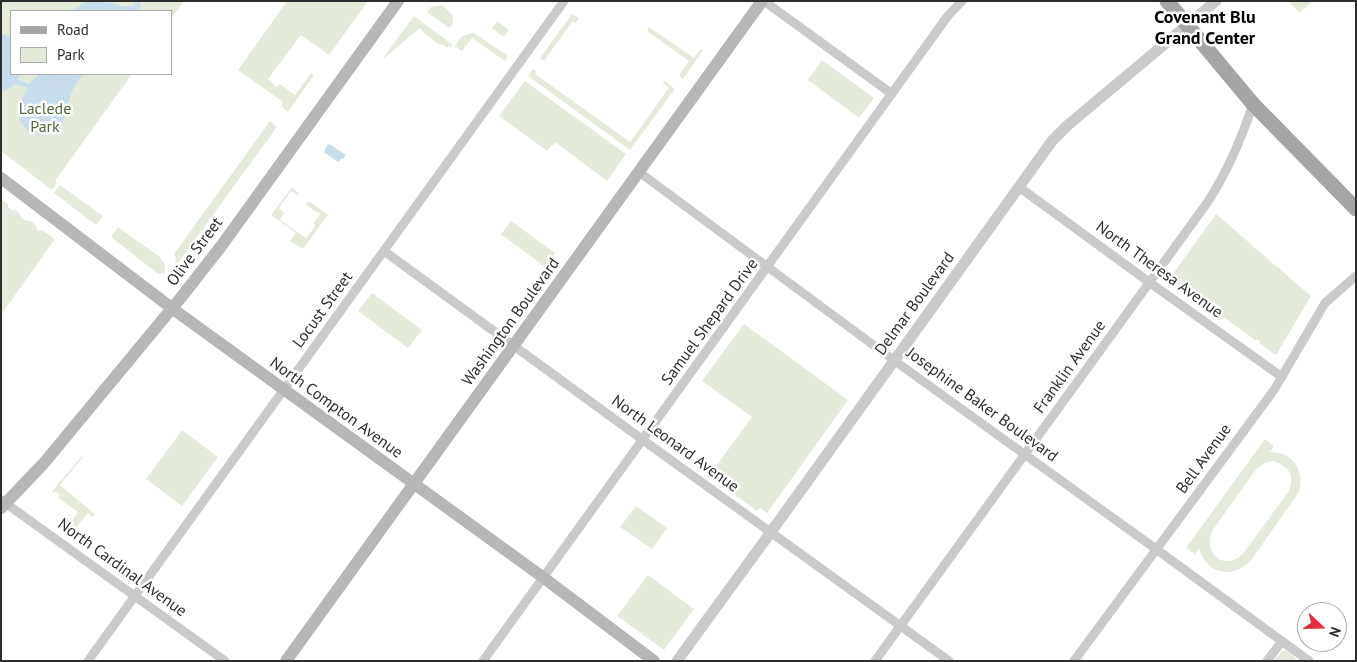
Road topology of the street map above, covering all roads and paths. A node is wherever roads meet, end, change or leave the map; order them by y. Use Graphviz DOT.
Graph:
graph roads {
  1 [pos="398,1"];
  2 [pos="564,1"];
  3 [pos="763,1"];
  4 [pos="962,1"];
  5 [pos="1167,1"];
  6 [pos="1216,1"];
  7 [pos="1186,26"];
  8 [pos="892,94"];
  9 [pos="1253,104"];
  10 [pos="640,172"];
  11 [pos="1,178"];
  12 [pos="1019,187"];
  13 [pos="1356,209"];
  14 [pos="384,251"];
  15 [pos="768,266"];
  16 [pos="1356,276"];
  17 [pos="1149,282"];
  18 [pos="173,309"];
  19 [pos="514,346"];
  20 [pos="895,360"];
  21 [pos="1282,377"];
  22 [pos="284,390"];
  23 [pos="643,440"];
  24 [pos="1025,454"];
  25 [pos="414,485"];
  26 [pos="3,504"];
  27 [pos="771,532"];
  28 [pos="1156,549"];
  29 [pos="544,578"];
  30 [pos="134,596"];
  31 [pos="899,626"];
  32 [pos="1282,641"];
  33 [pos="88,661"];
  34 [pos="225,661"];
  35 [pos="286,661"];
  36 [pos="483,661"];
  37 [pos="654,661"];
  38 [pos="677,661"];
  39 [pos="875,661"];
  40 [pos="949,661"];
  41 [pos="1074,661"];
  42 [pos="1267,661"];
  43 [pos="1309,661"];
  1 -- 18 [label="main road, Olive Street"];
  2 -- 14 [label="street, Locust Street"];
  3 -- 8 [label="street"];
  3 -- 10 [label="main road, Washington Boulevard"];
  4 -- 8 [label="street, Samuel Shepard Drive"];
  5 -- 7 [label="main road"];
  6 -- 7 [label="street, Delmar Boulevard"];
  7 -- 9 [label="main road"];
  7 -- 12 [label="street, Delmar Boulevard"];
  8 -- 15 [label="street, Samuel Shepard Drive"];
  9 -- 13 [label="main road"];
  9 -- 17 [label="street, Franklin Avenue"];
  10 -- 15 [label="street, Josephine Baker Boulevard"];
  10 -- 19 [label="main road, Washington Boulevard"];
  11 -- 18 [label="main road, North Compton Avenue"];
  12 -- 17 [label="street, North Theresa Avenue"];
  12 -- 20 [label="street, Delmar Boulevard"];
  14 -- 19 [label="street, North Leonard Avenue"];
  14 -- 22 [label="street, Locust Street"];
  15 -- 20 [label="street, Josephine Baker Boulevard"];
  15 -- 23 [label="street, Samuel Shepard Drive"];
  16 -- 21 [label="street, Bell Avenue"];
  17 -- 21 [label="street, North Theresa Avenue"];
  17 -- 24 [label="street, Franklin Avenue"];
  18 -- 22 [label="main road, North Compton Avenue"];
  18 -- 26 [label="main road, Olive Street"];
  19 -- 23 [label="street, North Leonard Avenue"];
  19 -- 25 [label="main road, Washington Boulevard"];
  20 -- 24 [label="street, Josephine Baker Boulevard"];
  20 -- 27 [label="street, Delmar Boulevard"];
  21 -- 28 [label="street, Bell Avenue"];
  22 -- 25 [label="main road, North Compton Avenue"];
  22 -- 30 [label="street, Locust Street"];
  23 -- 27 [label="street, North Leonard Avenue"];
  23 -- 29 [label="street, Samuel Shepard Drive"];
  24 -- 28 [label="street, Josephine Baker Boulevard"];
  24 -- 31 [label="street, Franklin Avenue"];
  25 -- 29 [label="main road, North Compton Avenue"];
  25 -- 35 [label="main road, Washington Boulevard"];
  26 -- 30 [label="street, North Cardinal Avenue"];
  27 -- 31 [label="street, North Leonard Avenue"];
  27 -- 38 [label="street, Delmar Boulevard"];
  28 -- 32 [label="street, Josephine Baker Boulevard"];
  28 -- 41 [label="street, Bell Avenue"];
  29 -- 36 [label="street, Samuel Shepard Drive"];
  29 -- 37 [label="main road, North Compton Avenue"];
  30 -- 33 [label="street, Locust Street"];
  30 -- 34 [label="street, North Cardinal Avenue"];
  31 -- 39 [label="street, Franklin Avenue"];
  31 -- 40 [label="street, North Leonard Avenue"];
  32 -- 42 [label="street"];
  32 -- 43 [label="street, Josephine Baker Boulevard"];
}
